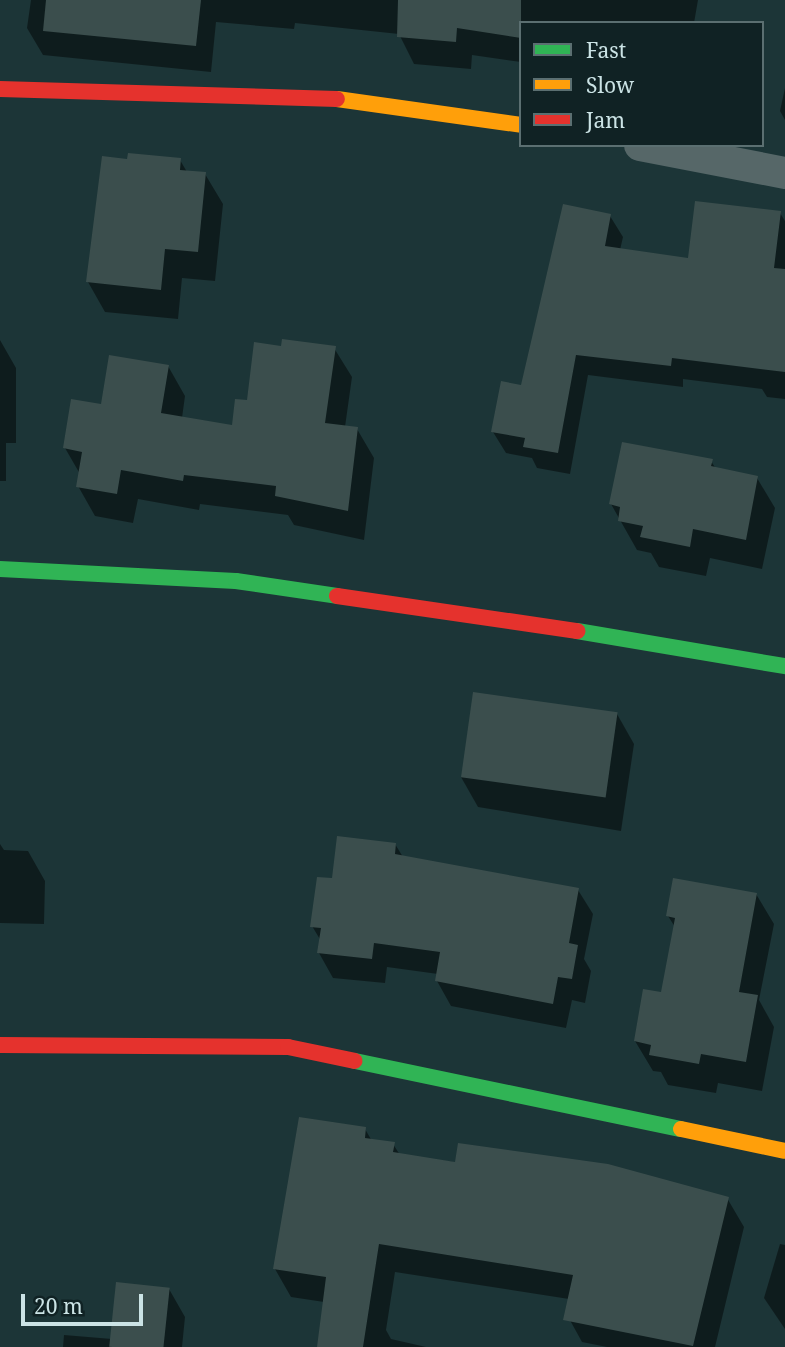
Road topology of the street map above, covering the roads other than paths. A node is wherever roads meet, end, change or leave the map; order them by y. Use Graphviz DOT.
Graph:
graph roads {
  1 [pos="0,89"];
  2 [pos="519,125"];
  3 [pos="650,147"];
  4 [pos="785,173"];
  5 [pos="0,569"];
  6 [pos="785,666"];
  7 [pos="0,1045"];
  8 [pos="785,1151"];
  1 -- 2 [label="street"];
  3 -- 4 [label="street"];
  5 -- 6 [label="street"];
  7 -- 8 [label="street"];
}
